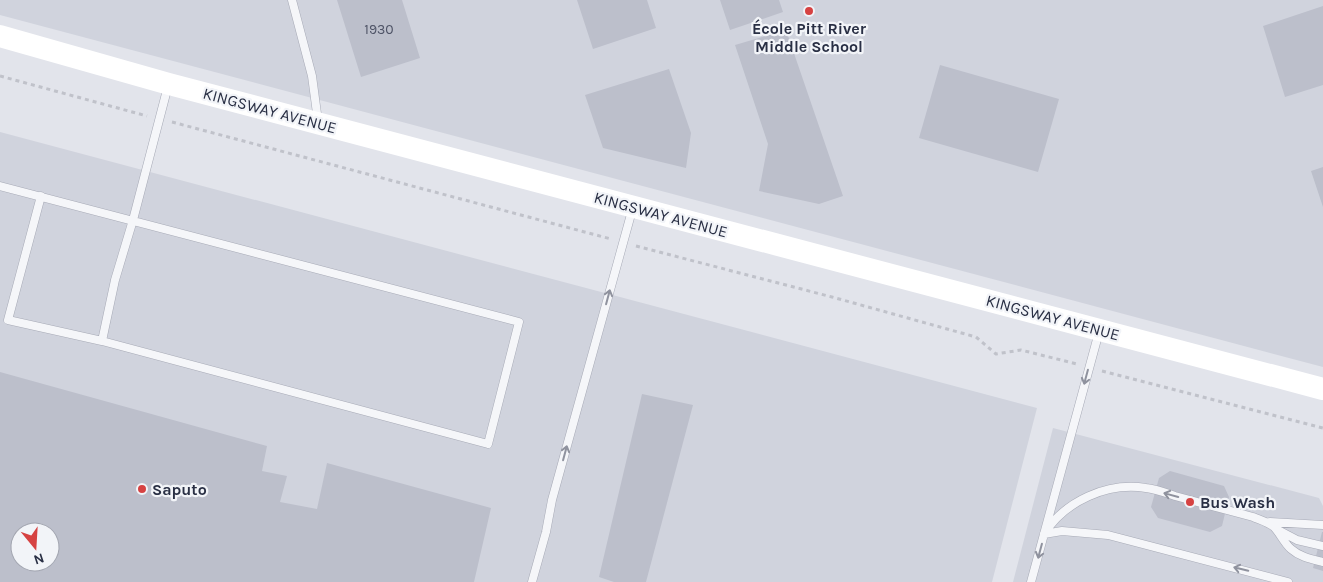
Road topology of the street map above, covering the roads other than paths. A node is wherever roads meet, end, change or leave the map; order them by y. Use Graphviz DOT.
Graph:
graph roads {
  1 [pos="292,0"];
  2 [pos="0,36"];
  3 [pos="169,84"];
  4 [pos="318,123"];
  5 [pos="0,186"];
  6 [pos="41,196"];
  7 [pos="633,207"];
  8 [pos="133,220"];
  9 [pos="1099,330"];
  10 [pos="102,341"];
  11 [pos="1323,389"];
  12 [pos="1260,520"];
  13 [pos="1323,525"];
  14 [pos="1275,528"];
  15 [pos="1044,534"];
  16 [pos="1323,546"];
  17 [pos="1323,562"];
  18 [pos="532,582"];
  19 [pos="1031,582"];
  20 [pos="1288,582"];
  1 -- 4 [label="lane"];
  2 -- 3 [label="main road, KINGSWAY AVENUE"];
  3 -- 4 [label="main road, KINGSWAY AVENUE"];
  3 -- 8 [label="lane"];
  4 -- 7 [label="main road, KINGSWAY AVENUE"];
  5 -- 6 [label="lane"];
  6 -- 8 [label="lane"];
  6 -- 10 [label="lane"];
  7 -- 9 [label="main road, KINGSWAY AVENUE"];
  18 -- 7 [label="lane, one-way"];
  8 -- 10 [label="lane"];
  8 -- 10 [label="lane"];
  9 -- 11 [label="main road, KINGSWAY AVENUE"];
  9 -- 15 [label="lane, one-way"];
  12 -- 13 [label="lane"];
  12 -- 14 [label="lane"];
  12 -- 15 [label="lane, one-way"];
  14 -- 16 [label="lane"];
  14 -- 17 [label="lane"];
  15 -- 19 [label="lane, one-way"];
  20 -- 15 [label="lane, one-way"];
}
